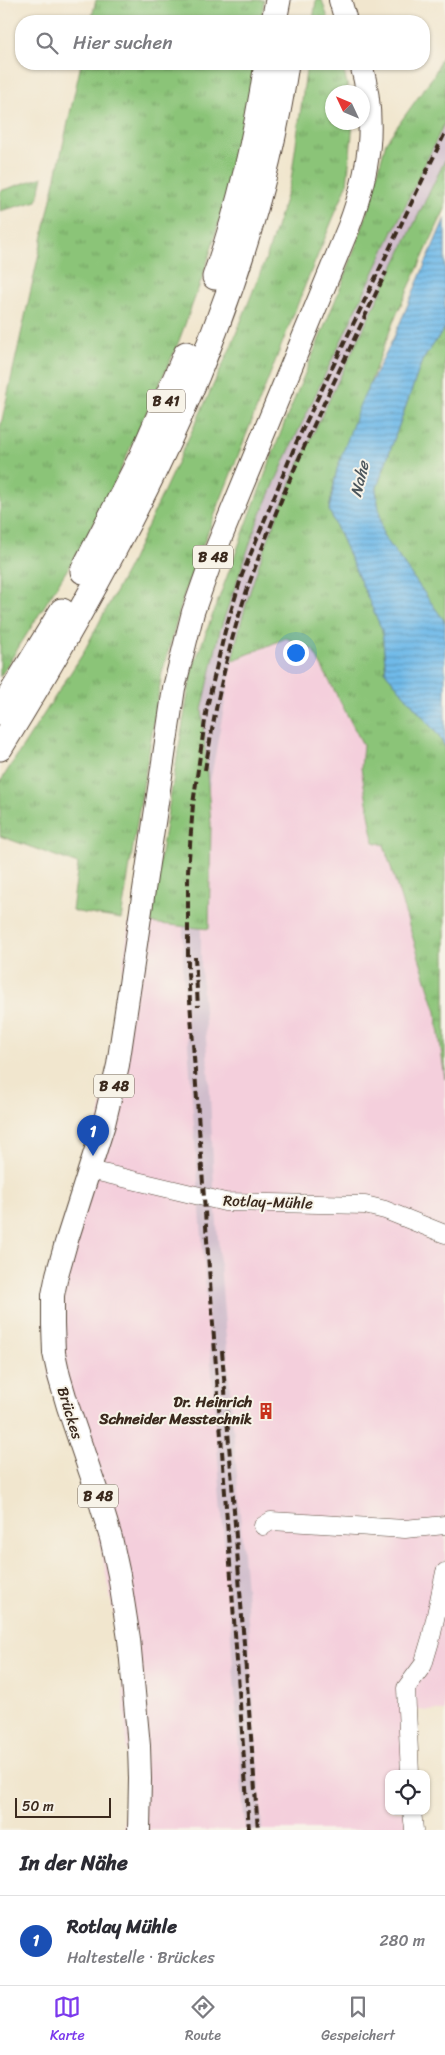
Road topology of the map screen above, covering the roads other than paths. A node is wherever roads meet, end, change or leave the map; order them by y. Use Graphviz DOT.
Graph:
graph roads {
  1 [pos="278,0"];
  2 [pos="295,0"];
  3 [pos="340,0"];
  4 [pos="275,15"];
  5 [pos="293,15"];
  6 [pos="344,15"];
  7 [pos="266,70"];
  8 [pos="285,70"];
  9 [pos="362,70"];
  10 [pos="0,712"];
  11 [pos="0,748"];
  12 [pos="90,1170"];
  13 [pos="445,1234"];
  14 [pos="445,1525"];
  15 [pos="263,1526"];
  16 [pos="445,1572"];
  17 [pos="410,1770"];
  18 [pos="412,1815"];
  19 [pos="139,1830"];
  20 [pos="414,1830"];
  1 -- 4 [label="highway"];
  2 -- 5 [label="highway"];
  3 -- 6 [label="main road"];
  7 -- 10 [label="highway, B 41"];
  8 -- 11 [label="highway, B 41"];
  9 -- 12 [label="main road, Brückes / B 48"];
  12 -- 13 [label="street, Rotlay-Mühle"];
  12 -- 19 [label="main road, Brückes / B 48"];
  14 -- 15 [label="street"];
  16 -- 17 [label="street"];
  18 -- 20 [label="street"];
}
